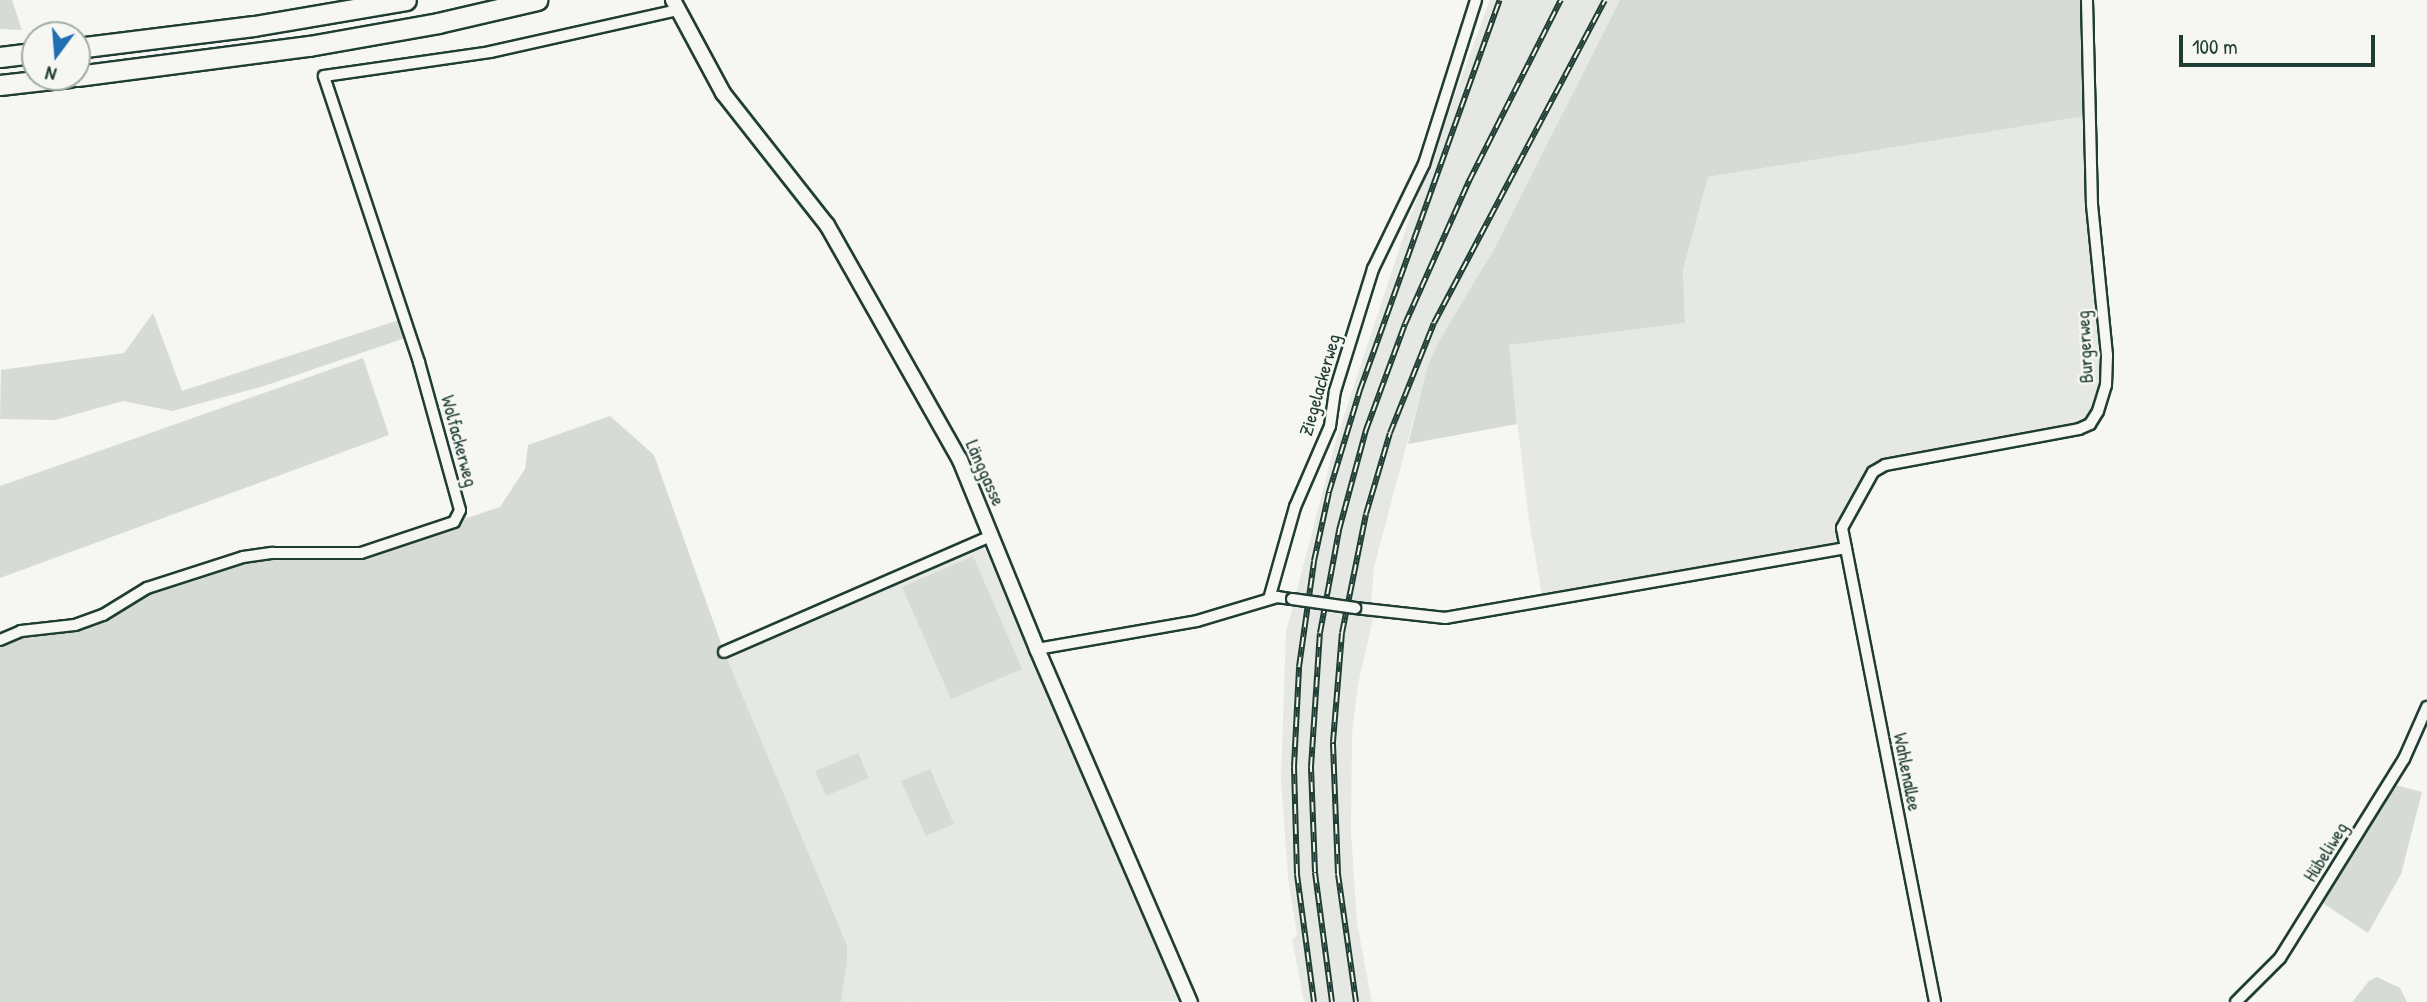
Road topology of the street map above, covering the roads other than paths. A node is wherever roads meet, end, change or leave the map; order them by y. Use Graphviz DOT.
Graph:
graph roads {
  1 [pos="406,0"];
  2 [pos="537,0"];
  3 [pos="1476,0"];
  4 [pos="2087,0"];
  5 [pos="676,5"];
  6 [pos="91,46"];
  7 [pos="21,55"];
  8 [pos="0,57"];
  9 [pos="91,74"];
  10 [pos="21,83"];
  11 [pos="0,85"];
  12 [pos="991,536"];
  13 [pos="1846,548"];
  14 [pos="1269,599"];
  15 [pos="0,639"];
  16 [pos="1037,649"];
  17 [pos="724,652"];
  18 [pos="2427,707"];
  19 [pos="1190,1002"];
  20 [pos="1935,1002"];
  21 [pos="2236,1002"];
  1 -- 6 [label="highway"];
  2 -- 9 [label="highway"];
  3 -- 14 [label="street, Ziegelackerweg"];
  4 -- 13 [label="street, Burgerweg"];
  5 -- 12 [label="street, Länggasse"];
  5 -- 15 [label="street, Wolfackerweg"];
  7 -- 8 [label="highway"];
  10 -- 11 [label="highway"];
  12 -- 16 [label="street, Länggasse"];
  12 -- 17 [label="street"];
  13 -- 14 [label="street, bridge"];
  13 -- 20 [label="street, Wahlenallee"];
  14 -- 16 [label="street"];
  16 -- 19 [label="street, Länggasse"];
  18 -- 21 [label="street, Hübeliweg"];
}
